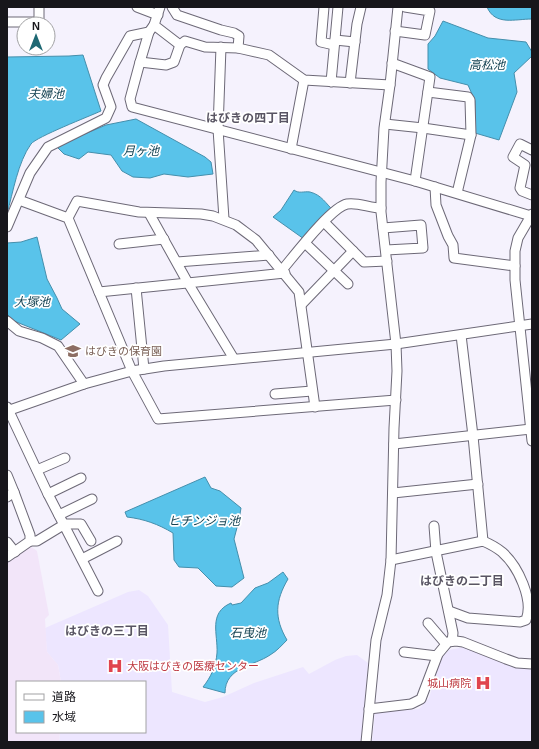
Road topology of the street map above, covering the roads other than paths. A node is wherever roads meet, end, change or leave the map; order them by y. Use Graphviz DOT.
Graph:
graph roads {
  1 [pos="39,7"];
  2 [pos="137,7"];
  3 [pos="172,7"];
  4 [pos="324,7"];
  5 [pos="338,7"];
  6 [pos="361,7"];
  7 [pos="398,7"];
  8 [pos="405,7"];
  9 [pos="159,11"];
  10 [pos="7,22"];
  11 [pos="152,28"];
  12 [pos="396,31"];
  13 [pos="334,42"];
  14 [pos="355,42"];
  15 [pos="180,45"];
  16 [pos="221,47"];
  17 [pos="238,48"];
  18 [pos="140,62"];
  19 [pos="392,62"];
  20 [pos="304,80"];
  21 [pos="330,82"];
  22 [pos="350,83"];
  23 [pos="390,85"];
  24 [pos="428,92"];
  25 [pos="385,124"];
  26 [pos="218,128"];
  27 [pos="423,128"];
  28 [pos="470,135"];
  29 [pos="291,149"];
  30 [pos="532,150"];
  31 [pos="381,173"];
  32 [pos="415,181"];
  33 [pos="435,187"];
  34 [pos="457,193"];
  35 [pos="532,195"];
  36 [pos="19,200"];
  37 [pos="381,208"];
  38 [pos="148,213"];
  39 [pos="532,215"];
  40 [pos="68,218"];
  41 [pos="224,219"];
  42 [pos="324,222"];
  43 [pos="7,227"];
  44 [pos="383,228"];
  45 [pos="164,239"];
  46 [pos="305,243"];
  47 [pos="119,244"];
  48 [pos="386,250"];
  49 [pos="353,251"];
  50 [pos="269,255"];
  51 [pos="387,261"];
  52 [pos="177,262"];
  53 [pos="515,266"];
  54 [pos="334,271"];
  55 [pos="284,272"];
  56 [pos="188,282"];
  57 [pos="348,284"];
  58 [pos="136,288"];
  59 [pos="99,292"];
  60 [pos="301,305"];
  61 [pos="7,321"];
  62 [pos="532,324"];
  63 [pos="520,326"];
  64 [pos="460,335"];
  65 [pos="396,344"];
  66 [pos="522,346"];
  67 [pos="307,352"];
  68 [pos="532,358"];
  69 [pos="234,359"];
  70 [pos="144,369"];
  71 [pos="132,371"];
  72 [pos="84,384"];
  73 [pos="312,391"];
  74 [pos="275,394"];
  75 [pos="396,400"];
  76 [pos="315,408"];
  77 [pos="8,409"];
  78 [pos="531,429"];
  79 [pos="473,436"];
  80 [pos="532,441"];
  81 [pos="394,444"];
  82 [pos="65,458"];
  83 [pos="37,470"];
  84 [pos="7,475"];
  85 [pos="80,478"];
  86 [pos="478,484"];
  87 [pos="393,493"];
  88 [pos="48,494"];
  89 [pos="10,495"];
  90 [pos="92,499"];
  91 [pos="59,515"];
  92 [pos="65,524"];
  93 [pos="434,526"];
  94 [pos="30,541"];
  95 [pos="90,541"];
  96 [pos="117,541"];
  97 [pos="484,541"];
  98 [pos="7,542"];
  99 [pos="436,552"];
  100 [pos="11,554"];
  101 [pos="82,559"];
  102 [pos="391,560"];
  103 [pos="98,591"];
  104 [pos="449,611"];
  105 [pos="428,623"];
  106 [pos="449,643"];
  107 [pos="404,652"];
  108 [pos="437,656"];
  109 [pos="532,664"];
  110 [pos="369,709"];
  111 [pos="366,742"];
  1 -- 10 [label="street"];
  2 -- 9 [label="street"];
  3 -- 17 [label="street"];
  4 -- 13 [label="street"];
  5 -- 13 [label="street"];
  6 -- 14 [label="street"];
  7 -- 12 [label="street"];
  8 -- 12 [label="street"];
  9 -- 11 [label="street"];
  11 -- 15 [label="street"];
  11 -- 18 [label="street"];
  11 -- 36 [label="street"];
  12 -- 19 [label="street"];
  13 -- 14 [label="street"];
  13 -- 21 [label="street"];
  14 -- 22 [label="street"];
  15 -- 16 [label="street"];
  15 -- 18 [label="street"];
  16 -- 17 [label="street"];
  16 -- 26 [label="street"];
  17 -- 20 [label="street"];
  18 -- 26 [label="street"];
  19 -- 23 [label="street"];
  19 -- 24 [label="street"];
  20 -- 21 [label="street"];
  20 -- 29 [label="street"];
  21 -- 22 [label="street"];
  22 -- 23 [label="street"];
  23 -- 25 [label="street"];
  24 -- 27 [label="street"];
  24 -- 28 [label="street"];
  25 -- 27 [label="street"];
  25 -- 31 [label="street"];
  26 -- 29 [label="street"];
  26 -- 41 [label="street"];
  27 -- 28 [label="street"];
  27 -- 32 [label="street"];
  28 -- 34 [label="street"];
  29 -- 31 [label="street"];
  30 -- 35 [label="street"];
  31 -- 32 [label="street"];
  31 -- 37 [label="street"];
  32 -- 33 [label="street"];
  33 -- 34 [label="street"];
  33 -- 53 [label="street"];
  34 -- 39 [label="street"];
  36 -- 40 [label="street"];
  36 -- 43 [label="street"];
  37 -- 42 [label="street"];
  37 -- 44 [label="street"];
  38 -- 40 [label="street"];
  38 -- 41 [label="street"];
  38 -- 45 [label="street"];
  39 -- 53 [label="street"];
  40 -- 59 [label="street"];
  41 -- 50 [label="street"];
  42 -- 46 [label="street"];
  42 -- 49 [label="street"];
  44 -- 48 [label="street"];
  44 -- 48 [label="street"];
  45 -- 47 [label="street"];
  45 -- 52 [label="street"];
  46 -- 54 [label="street"];
  46 -- 55 [label="street"];
  48 -- 51 [label="street"];
  49 -- 51 [label="street"];
  49 -- 54 [label="street"];
  50 -- 52 [label="street"];
  50 -- 55 [label="street"];
  51 -- 65 [label="street"];
  52 -- 56 [label="street"];
  53 -- 63 [label="street"];
  54 -- 57 [label="street"];
  54 -- 60 [label="street"];
  55 -- 56 [label="street"];
  55 -- 60 [label="street"];
  56 -- 58 [label="street"];
  56 -- 69 [label="street"];
  58 -- 59 [label="street"];
  58 -- 70 [label="street"];
  59 -- 71 [label="street"];
  60 -- 67 [label="street"];
  61 -- 72 [label="street"];
  62 -- 63 [label="street"];
  63 -- 64 [label="street"];
  63 -- 66 [label="street"];
  64 -- 65 [label="street"];
  64 -- 79 [label="street"];
  65 -- 67 [label="street"];
  65 -- 75 [label="street"];
  66 -- 68 [label="street"];
  66 -- 78 [label="street"];
  67 -- 69 [label="street"];
  67 -- 73 [label="street"];
  69 -- 70 [label="street"];
  70 -- 71 [label="street"];
  71 -- 72 [label="street"];
  71 -- 76 [label="street"];
  72 -- 77 [label="street"];
  73 -- 74 [label="street"];
  73 -- 76 [label="street"];
  75 -- 76 [label="street"];
  75 -- 81 [label="street"];
  77 -- 83 [label="street"];
  78 -- 79 [label="street"];
  78 -- 80 [label="street"];
  79 -- 81 [label="street"];
  79 -- 86 [label="street"];
  81 -- 87 [label="street"];
  82 -- 83 [label="street"];
  83 -- 88 [label="street"];
  84 -- 89 [label="street"];
  85 -- 88 [label="street"];
  86 -- 87 [label="street"];
  86 -- 97 [label="street"];
  87 -- 102 [label="street"];
  88 -- 91 [label="street"];
  89 -- 94 [label="street"];
  90 -- 91 [label="street"];
  91 -- 92 [label="street"];
  92 -- 94 [label="street"];
  92 -- 95 [label="street"];
  92 -- 101 [label="street"];
  93 -- 99 [label="street"];
  94 -- 100 [label="street"];
  96 -- 101 [label="street"];
  97 -- 99 [label="street"];
  97 -- 104 [label="street"];
  98 -- 100 [label="street"];
  99 -- 102 [label="street"];
  99 -- 104 [label="street"];
  101 -- 103 [label="street"];
  102 -- 110 [label="street"];
  104 -- 106 [label="street"];
  105 -- 106 [label="street"];
  106 -- 108 [label="street"];
  106 -- 109 [label="street"];
  107 -- 108 [label="street"];
  108 -- 110 [label="street"];
  110 -- 111 [label="street"];
}
